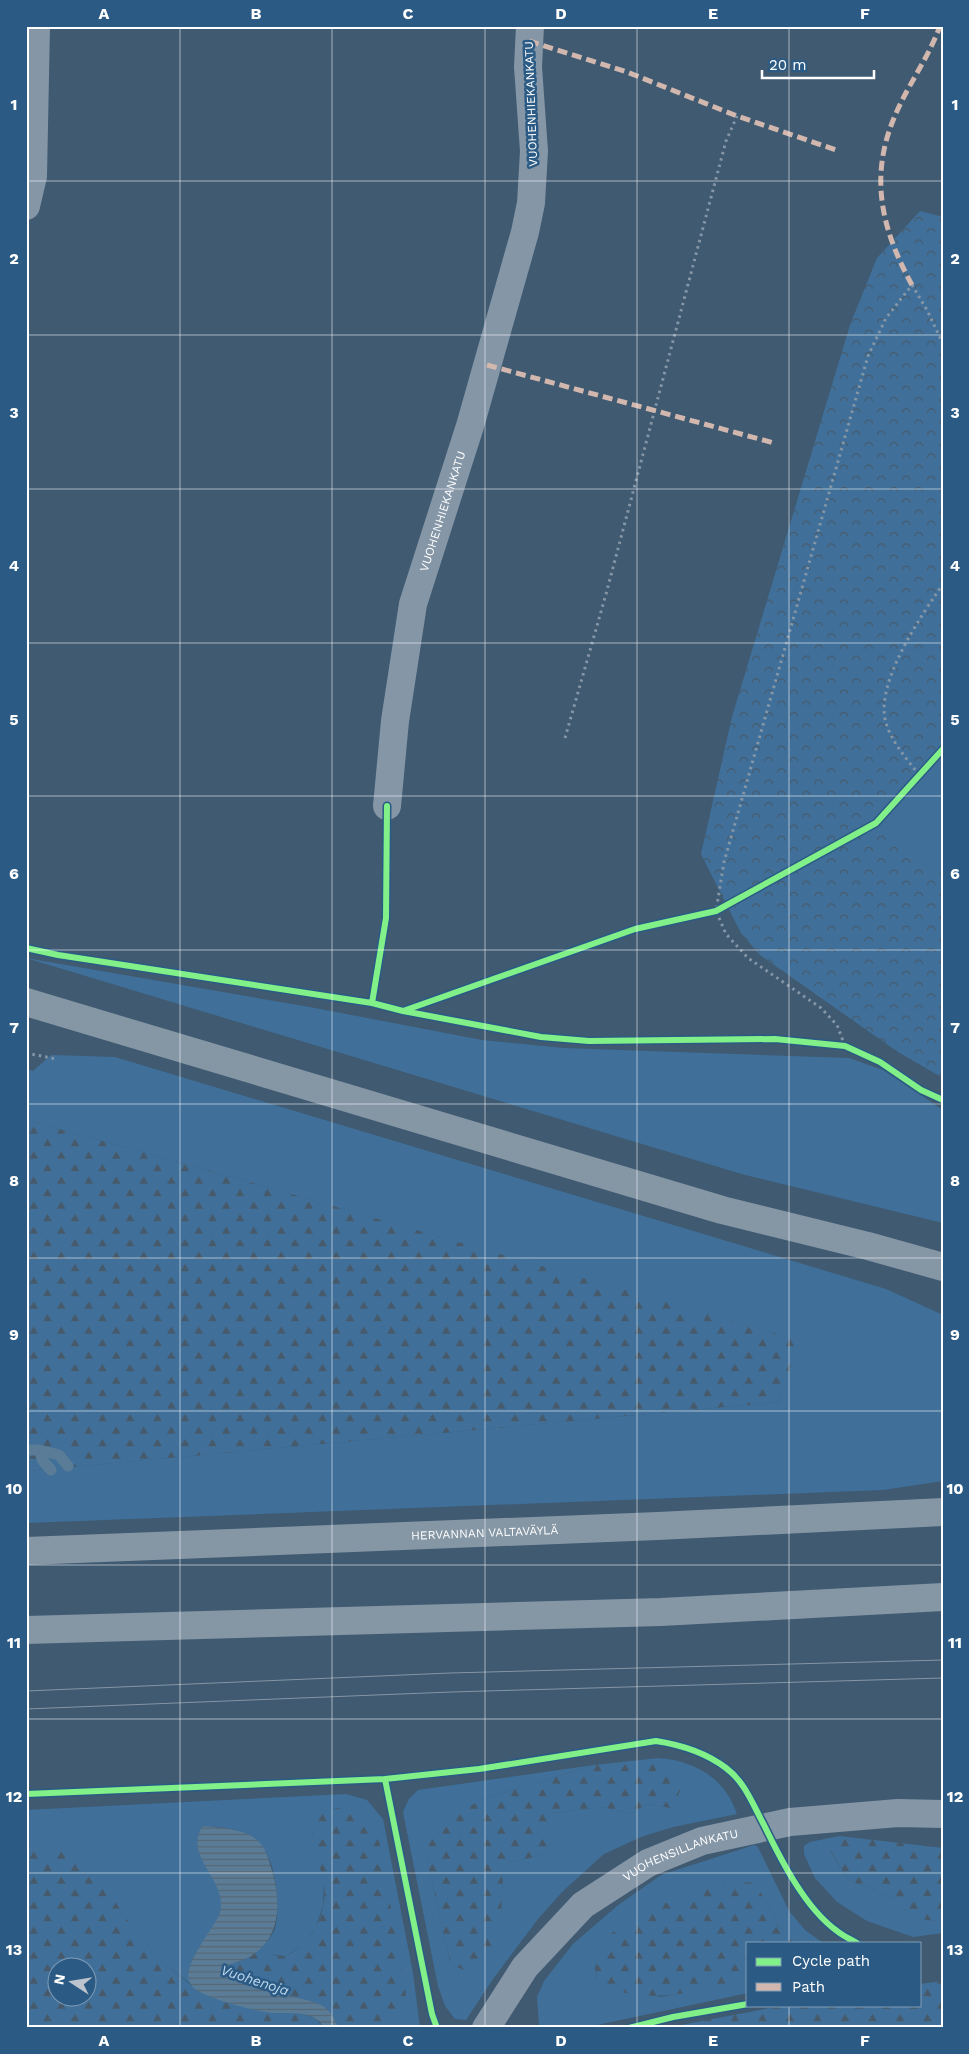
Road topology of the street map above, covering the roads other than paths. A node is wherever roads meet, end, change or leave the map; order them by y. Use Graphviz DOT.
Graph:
graph roads {
  1 [pos="36,26"];
  2 [pos="530,26"];
  3 [pos="26,206"];
  4 [pos="387,806"];
  5 [pos="26,1002"];
  6 [pos="943,1267"];
  7 [pos="943,1512"];
  8 [pos="26,1551"];
  9 [pos="943,1597"];
  10 [pos="26,1630"];
  11 [pos="943,1814"];
  12 [pos="486,2028"];
  1 -- 3 [label="street"];
  2 -- 4 [label="street, VUOHENHIEKANKATU"];
  5 -- 6 [label="highway"];
  7 -- 8 [label="highway, HERVANNAN VALTAVÄYLÄ"];
  9 -- 10 [label="highway"];
  11 -- 12 [label="street, VUOHENSILLANKATU"];
}
